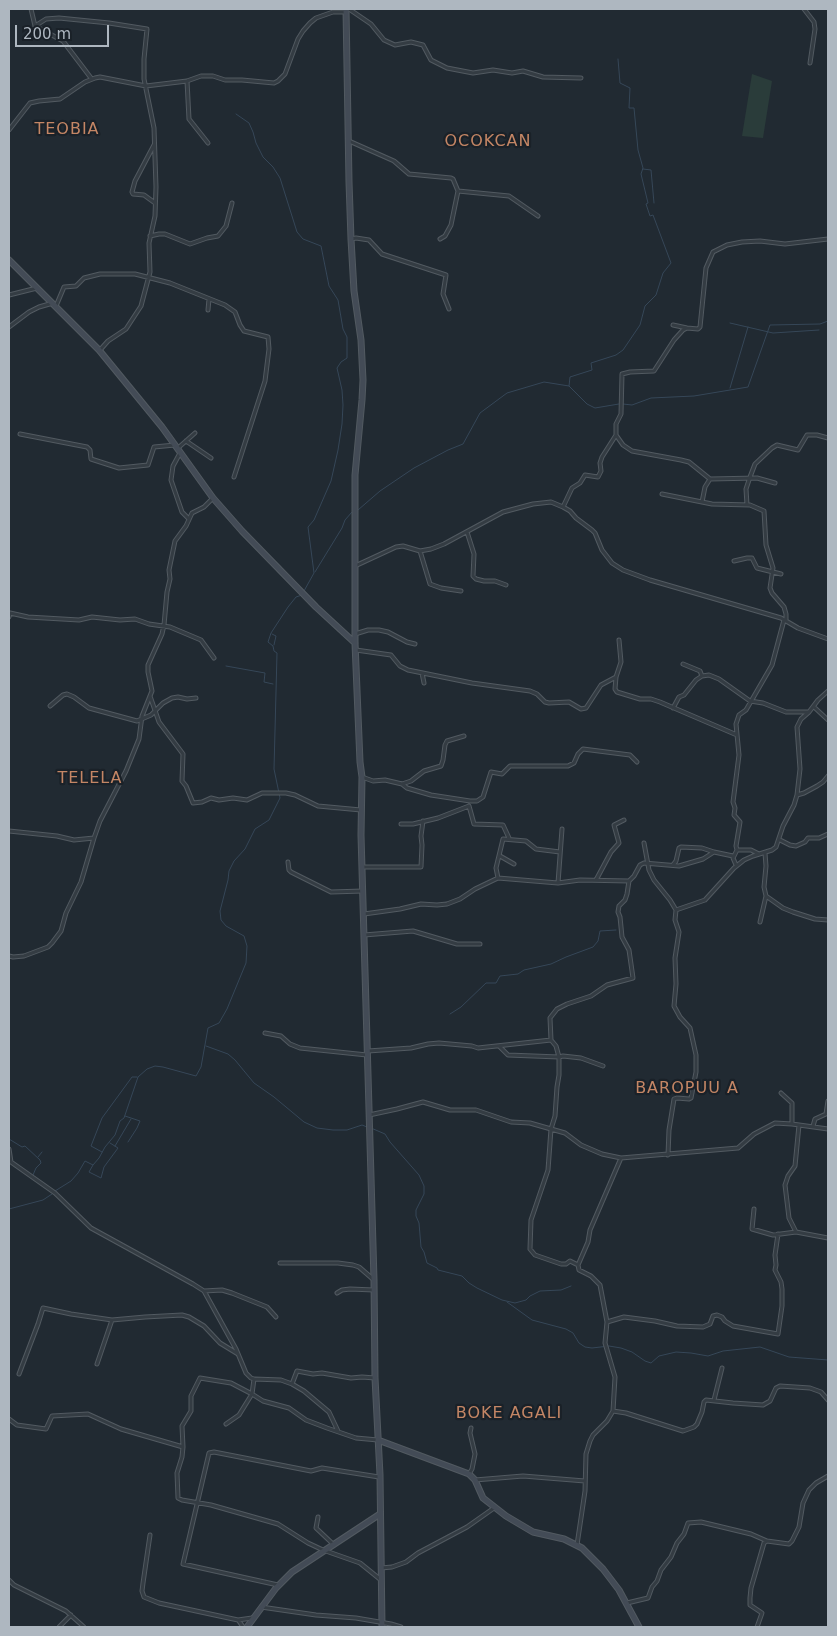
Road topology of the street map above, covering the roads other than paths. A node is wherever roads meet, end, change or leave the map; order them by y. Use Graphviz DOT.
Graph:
graph roads {
  1 [pos="30,9"];
  2 [pos="329,9"];
  3 [pos="348,9"];
  4 [pos="804,9"];
  5 [pos="333,12"];
  6 [pos="35,26"];
  7 [pos="810,63"];
  8 [pos="91,78"];
  9 [pos="581,78"];
  10 [pos="186,81"];
  11 [pos="146,86"];
  12 [pos="9,130"];
  13 [pos="348,140"];
  14 [pos="208,143"];
  15 [pos="154,144"];
  16 [pos="458,191"];
  17 [pos="155,203"];
  18 [pos="232,203"];
  19 [pos="538,216"];
  20 [pos="150,236"];
  21 [pos="440,238"];
  22 [pos="351,239"];
  23 [pos="828,239"];
  24 [pos="9,260"];
  25 [pos="149,276"];
  26 [pos="36,288"];
  27 [pos="9,295"];
  28 [pos="209,299"];
  29 [pos="54,304"];
  30 [pos="449,308"];
  31 [pos="208,310"];
  32 [pos="673,325"];
  33 [pos="9,327"];
  34 [pos="687,328"];
  35 [pos="99,350"];
  36 [pos="195,433"];
  37 [pos="20,434"];
  38 [pos="616,435"];
  39 [pos="828,438"];
  40 [pos="186,440"];
  41 [pos="178,448"];
  42 [pos="211,458"];
  43 [pos="234,477"];
  44 [pos="750,477"];
  45 [pos="710,479"];
  46 [pos="775,483"];
  47 [pos="662,494"];
  48 [pos="214,498"];
  49 [pos="702,502"];
  50 [pos="747,505"];
  51 [pos="563,506"];
  52 [pos="188,519"];
  53 [pos="468,532"];
  54 [pos="420,551"];
  55 [pos="734,561"];
  56 [pos="354,566"];
  57 [pos="773,571"];
  58 [pos="781,574"];
  59 [pos="506,585"];
  60 [pos="461,591"];
  61 [pos="9,617"];
  62 [pos="785,620"];
  63 [pos="164,625"];
  64 [pos="356,634"];
  65 [pos="828,639"];
  66 [pos="619,640"];
  67 [pos="355,643"];
  68 [pos="415,644"];
  69 [pos="356,650"];
  70 [pos="214,658"];
  71 [pos="683,664"];
  72 [pos="422,673"];
  73 [pos="702,676"];
  74 [pos="616,677"];
  75 [pos="424,683"];
  76 [pos="828,691"];
  77 [pos="150,696"];
  78 [pos="196,698"];
  79 [pos="750,701"];
  80 [pos="50,706"];
  81 [pos="814,707"];
  82 [pos="673,708"];
  83 [pos="156,710"];
  84 [pos="809,712"];
  85 [pos="142,719"];
  86 [pos="828,720"];
  87 [pos="737,735"];
  88 [pos="464,736"];
  89 [pos="637,762"];
  90 [pos="828,776"];
  91 [pos="362,777"];
  92 [pos="402,784"];
  93 [pos="797,794"];
  94 [pos="470,802"];
  95 [pos="469,806"];
  96 [pos="361,810"];
  97 [pos="624,820"];
  98 [pos="423,821"];
  99 [pos="401,824"];
  100 [pos="562,830"];
  101 [pos="9,831"];
  102 [pos="828,834"];
  103 [pos="94,838"];
  104 [pos="510,838"];
  105 [pos="780,840"];
  106 [pos="644,843"];
  107 [pos="737,850"];
  108 [pos="560,852"];
  109 [pos="714,852"];
  110 [pos="765,853"];
  111 [pos="760,854"];
  112 [pos="500,856"];
  113 [pos="733,856"];
  114 [pos="288,862"];
  115 [pos="647,863"];
  116 [pos="514,864"];
  117 [pos="672,866"];
  118 [pos="737,866"];
  119 [pos="362,867"];
  120 [pos="498,878"];
  121 [pos="596,880"];
  122 [pos="629,881"];
  123 [pos="558,883"];
  124 [pos="363,891"];
  125 [pos="766,896"];
  126 [pos="676,910"];
  127 [pos="364,914"];
  128 [pos="828,920"];
  129 [pos="760,922"];
  130 [pos="364,935"];
  131 [pos="480,944"];
  132 [pos="9,956"];
  133 [pos="265,1033"];
  134 [pos="551,1040"];
  135 [pos="499,1046"];
  136 [pos="368,1053"];
  137 [pos="559,1057"];
  138 [pos="603,1066"];
  139 [pos="781,1093"];
  140 [pos="828,1101"];
  141 [pos="369,1115"];
  142 [pos="792,1124"];
  143 [pos="799,1125"];
  144 [pos="813,1126"];
  145 [pos="551,1129"];
  146 [pos="828,1129"];
  147 [pos="9,1149"];
  148 [pos="668,1155"];
  149 [pos="621,1158"];
  150 [pos="10,1162"];
  151 [pos="754,1209"];
  152 [pos="796,1232"];
  153 [pos="778,1234"];
  154 [pos="828,1238"];
  155 [pos="280,1263"];
  156 [pos="578,1265"];
  157 [pos="374,1280"];
  158 [pos="374,1290"];
  159 [pos="204,1291"];
  160 [pos="337,1293"];
  161 [pos="276,1317"];
  162 [pos="112,1320"];
  163 [pos="607,1322"];
  164 [pos="238,1355"];
  165 [pos="97,1364"];
  166 [pos="722,1368"];
  167 [pos="19,1374"];
  168 [pos="375,1378"];
  169 [pos="254,1379"];
  170 [pos="292,1384"];
  171 [pos="252,1394"];
  172 [pos="714,1400"];
  173 [pos="828,1400"];
  174 [pos="613,1411"];
  175 [pos="9,1419"];
  176 [pos="226,1424"];
  177 [pos="471,1428"];
  178 [pos="338,1431"];
  179 [pos="378,1440"];
  180 [pos="183,1447"];
  181 [pos="469,1474"];
  182 [pos="828,1476"];
  183 [pos="380,1478"];
  184 [pos="475,1480"];
  185 [pos="585,1481"];
  186 [pos="196,1502"];
  187 [pos="494,1508"];
  188 [pos="380,1514"];
  189 [pos="318,1517"];
  190 [pos="150,1535"];
  191 [pos="767,1541"];
  192 [pos="333,1544"];
  193 [pos="577,1544"];
  194 [pos="323,1550"];
  195 [pos="382,1568"];
  196 [pos="9,1580"];
  197 [pos="381,1580"];
  198 [pos="278,1585"];
  199 [pos="626,1603"];
  200 [pos="261,1607"];
  201 [pos="71,1615"];
  202 [pos="254,1617"];
  203 [pos="238,1620"];
  204 [pos="382,1625"];
  205 [pos="59,1627"];
  206 [pos="84,1627"];
  207 [pos="247,1627"];
  208 [pos="401,1627"];
  209 [pos="639,1627"];
  210 [pos="757,1627"];
  1 -- 6 [label="street"];
  2 -- 5 [label="street"];
  3 -- 5 [label="street"];
  3 -- 9 [label="street"];
  3 -- 13 [label="street"];
  4 -- 7 [label="street"];
  5 -- 10 [label="street"];
  6 -- 8 [label="street"];
  6 -- 11 [label="street"];
  8 -- 11 [label="street"];
  8 -- 12 [label="street"];
  10 -- 11 [label="street"];
  10 -- 14 [label="street"];
  11 -- 15 [label="street"];
  13 -- 16 [label="street"];
  13 -- 22 [label="street"];
  15 -- 17 [label="street"];
  15 -- 17 [label="street"];
  16 -- 19 [label="street"];
  16 -- 21 [label="street"];
  17 -- 20 [label="street"];
  18 -- 20 [label="street"];
  20 -- 25 [label="street"];
  22 -- 30 [label="street"];
  22 -- 56 [label="street"];
  23 -- 34 [label="street"];
  24 -- 26 [label="street"];
  25 -- 28 [label="street"];
  25 -- 29 [label="street"];
  25 -- 35 [label="street"];
  26 -- 27 [label="street"];
  26 -- 29 [label="street"];
  28 -- 31 [label="street"];
  28 -- 43 [label="street"];
  29 -- 33 [label="street"];
  29 -- 35 [label="street"];
  32 -- 34 [label="street"];
  34 -- 38 [label="street"];
  35 -- 41 [label="street"];
  36 -- 40 [label="street"];
  37 -- 41 [label="street"];
  38 -- 45 [label="street"];
  38 -- 51 [label="street"];
  39 -- 44 [label="street"];
  40 -- 41 [label="street"];
  40 -- 42 [label="street"];
  41 -- 48 [label="street"];
  41 -- 52 [label="street"];
  44 -- 45 [label="street"];
  44 -- 46 [label="street"];
  44 -- 50 [label="street"];
  45 -- 49 [label="street"];
  47 -- 49 [label="street"];
  48 -- 52 [label="street"];
  48 -- 67 [label="street"];
  49 -- 50 [label="street"];
  50 -- 57 [label="street"];
  51 -- 53 [label="street"];
  51 -- 62 [label="street"];
  52 -- 63 [label="street"];
  53 -- 54 [label="street"];
  53 -- 59 [label="street"];
  54 -- 56 [label="street"];
  54 -- 60 [label="street"];
  55 -- 57 [label="street"];
  56 -- 64 [label="street"];
  57 -- 58 [label="street"];
  57 -- 62 [label="street"];
  61 -- 63 [label="street"];
  62 -- 65 [label="street"];
  62 -- 79 [label="street"];
  63 -- 70 [label="street"];
  63 -- 77 [label="street"];
  64 -- 67 [label="street"];
  64 -- 68 [label="street"];
  66 -- 74 [label="street"];
  67 -- 69 [label="street"];
  69 -- 72 [label="street"];
  69 -- 91 [label="street"];
  71 -- 73 [label="street"];
  72 -- 74 [label="street"];
  72 -- 75 [label="street"];
  73 -- 79 [label="street"];
  73 -- 82 [label="street"];
  74 -- 82 [label="street"];
  76 -- 81 [label="street"];
  77 -- 83 [label="street"];
  77 -- 85 [label="street"];
  78 -- 83 [label="street"];
  79 -- 84 [label="street"];
  79 -- 87 [label="street"];
  80 -- 85 [label="street"];
  81 -- 84 [label="street"];
  81 -- 86 [label="street"];
  82 -- 87 [label="street"];
  83 -- 85 [label="street"];
  83 -- 96 [label="street"];
  84 -- 93 [label="street"];
  85 -- 103 [label="street"];
  87 -- 107 [label="street"];
  88 -- 92 [label="street"];
  89 -- 94 [label="street"];
  90 -- 93 [label="street"];
  91 -- 92 [label="street"];
  91 -- 96 [label="street"];
  92 -- 94 [label="street"];
  93 -- 105 [label="street"];
  94 -- 95 [label="street"];
  95 -- 98 [label="street"];
  95 -- 104 [label="street"];
  96 -- 119 [label="street"];
  97 -- 121 [label="street"];
  98 -- 99 [label="street"];
  98 -- 119 [label="street"];
  100 -- 108 [label="street"];
  101 -- 103 [label="street"];
  102 -- 105 [label="street"];
  103 -- 132 [label="street"];
  104 -- 108 [label="street"];
  104 -- 112 [label="street"];
  105 -- 110 [label="street"];
  106 -- 115 [label="street"];
  107 -- 111 [label="street"];
  107 -- 113 [label="street"];
  108 -- 123 [label="street"];
  109 -- 113 [label="street"];
  109 -- 117 [label="street"];
  109 -- 117 [label="street"];
  110 -- 111 [label="street"];
  110 -- 125 [label="street"];
  111 -- 118 [label="street"];
  112 -- 116 [label="street"];
  112 -- 120 [label="street"];
  113 -- 118 [label="street"];
  114 -- 124 [label="street"];
  115 -- 117 [label="street"];
  115 -- 122 [label="street"];
  115 -- 126 [label="street"];
  118 -- 126 [label="street"];
  119 -- 124 [label="street"];
  120 -- 123 [label="street"];
  120 -- 127 [label="street"];
  121 -- 122 [label="street"];
  121 -- 123 [label="street"];
  122 -- 134 [label="street"];
  124 -- 127 [label="street"];
  125 -- 128 [label="street"];
  125 -- 129 [label="street"];
  126 -- 148 [label="street"];
  127 -- 130 [label="street"];
  130 -- 131 [label="street"];
  130 -- 136 [label="street"];
  133 -- 136 [label="street"];
  134 -- 135 [label="street"];
  134 -- 137 [label="street"];
  135 -- 136 [label="street"];
  135 -- 137 [label="street"];
  136 -- 141 [label="street"];
  137 -- 138 [label="street"];
  137 -- 145 [label="street"];
  139 -- 142 [label="street"];
  140 -- 144 [label="street"];
  141 -- 145 [label="street"];
  141 -- 157 [label="street"];
  142 -- 143 [label="street"];
  142 -- 148 [label="street"];
  143 -- 144 [label="street"];
  143 -- 152 [label="street"];
  144 -- 146 [label="street"];
  145 -- 149 [label="street"];
  145 -- 156 [label="street"];
  147 -- 150 [label="street"];
  148 -- 149 [label="street"];
  149 -- 156 [label="street"];
  150 -- 159 [label="street"];
  151 -- 153 [label="street"];
  152 -- 153 [label="street"];
  152 -- 154 [label="street"];
  153 -- 163 [label="street"];
  155 -- 157 [label="street"];
  156 -- 163 [label="street"];
  157 -- 158 [label="street"];
  158 -- 160 [label="street"];
  158 -- 168 [label="street"];
  159 -- 161 [label="street"];
  159 -- 164 [label="street"];
  162 -- 164 [label="street"];
  162 -- 165 [label="street"];
  162 -- 167 [label="street"];
  163 -- 174 [label="street"];
  164 -- 169 [label="street"];
  166 -- 172 [label="street"];
  168 -- 170 [label="street"];
  168 -- 179 [label="street"];
  169 -- 170 [label="street"];
  169 -- 171 [label="street"];
  170 -- 178 [label="street"];
  171 -- 176 [label="street"];
  171 -- 178 [label="street"];
  171 -- 180 [label="street"];
  172 -- 173 [label="street"];
  172 -- 174 [label="street"];
  174 -- 185 [label="street"];
  175 -- 180 [label="street"];
  177 -- 181 [label="street"];
  178 -- 179 [label="street"];
  179 -- 181 [label="street"];
  179 -- 183 [label="street"];
  180 -- 186 [label="street"];
  181 -- 184 [label="street"];
  182 -- 191 [label="street"];
  183 -- 186 [label="street"];
  183 -- 188 [label="street"];
  184 -- 185 [label="street"];
  184 -- 187 [label="street"];
  185 -- 193 [label="street"];
  186 -- 194 [label="street"];
  186 -- 198 [label="street"];
  187 -- 193 [label="street"];
  187 -- 195 [label="street"];
  188 -- 192 [label="street"];
  188 -- 195 [label="street"];
  189 -- 192 [label="street"];
  190 -- 203 [label="street"];
  191 -- 199 [label="street"];
  191 -- 210 [label="street"];
  192 -- 194 [label="street"];
  193 -- 199 [label="street"];
  194 -- 197 [label="street"];
  194 -- 198 [label="street"];
  195 -- 197 [label="street"];
  196 -- 201 [label="street"];
  197 -- 204 [label="street"];
  198 -- 200 [label="street"];
  199 -- 209 [label="street"];
  200 -- 202 [label="street"];
  200 -- 204 [label="street"];
  201 -- 205 [label="street"];
  201 -- 206 [label="street"];
  202 -- 203 [label="street"];
  202 -- 207 [label="street"];
  203 -- 207 [label="street"];
  204 -- 208 [label="street"];
}
